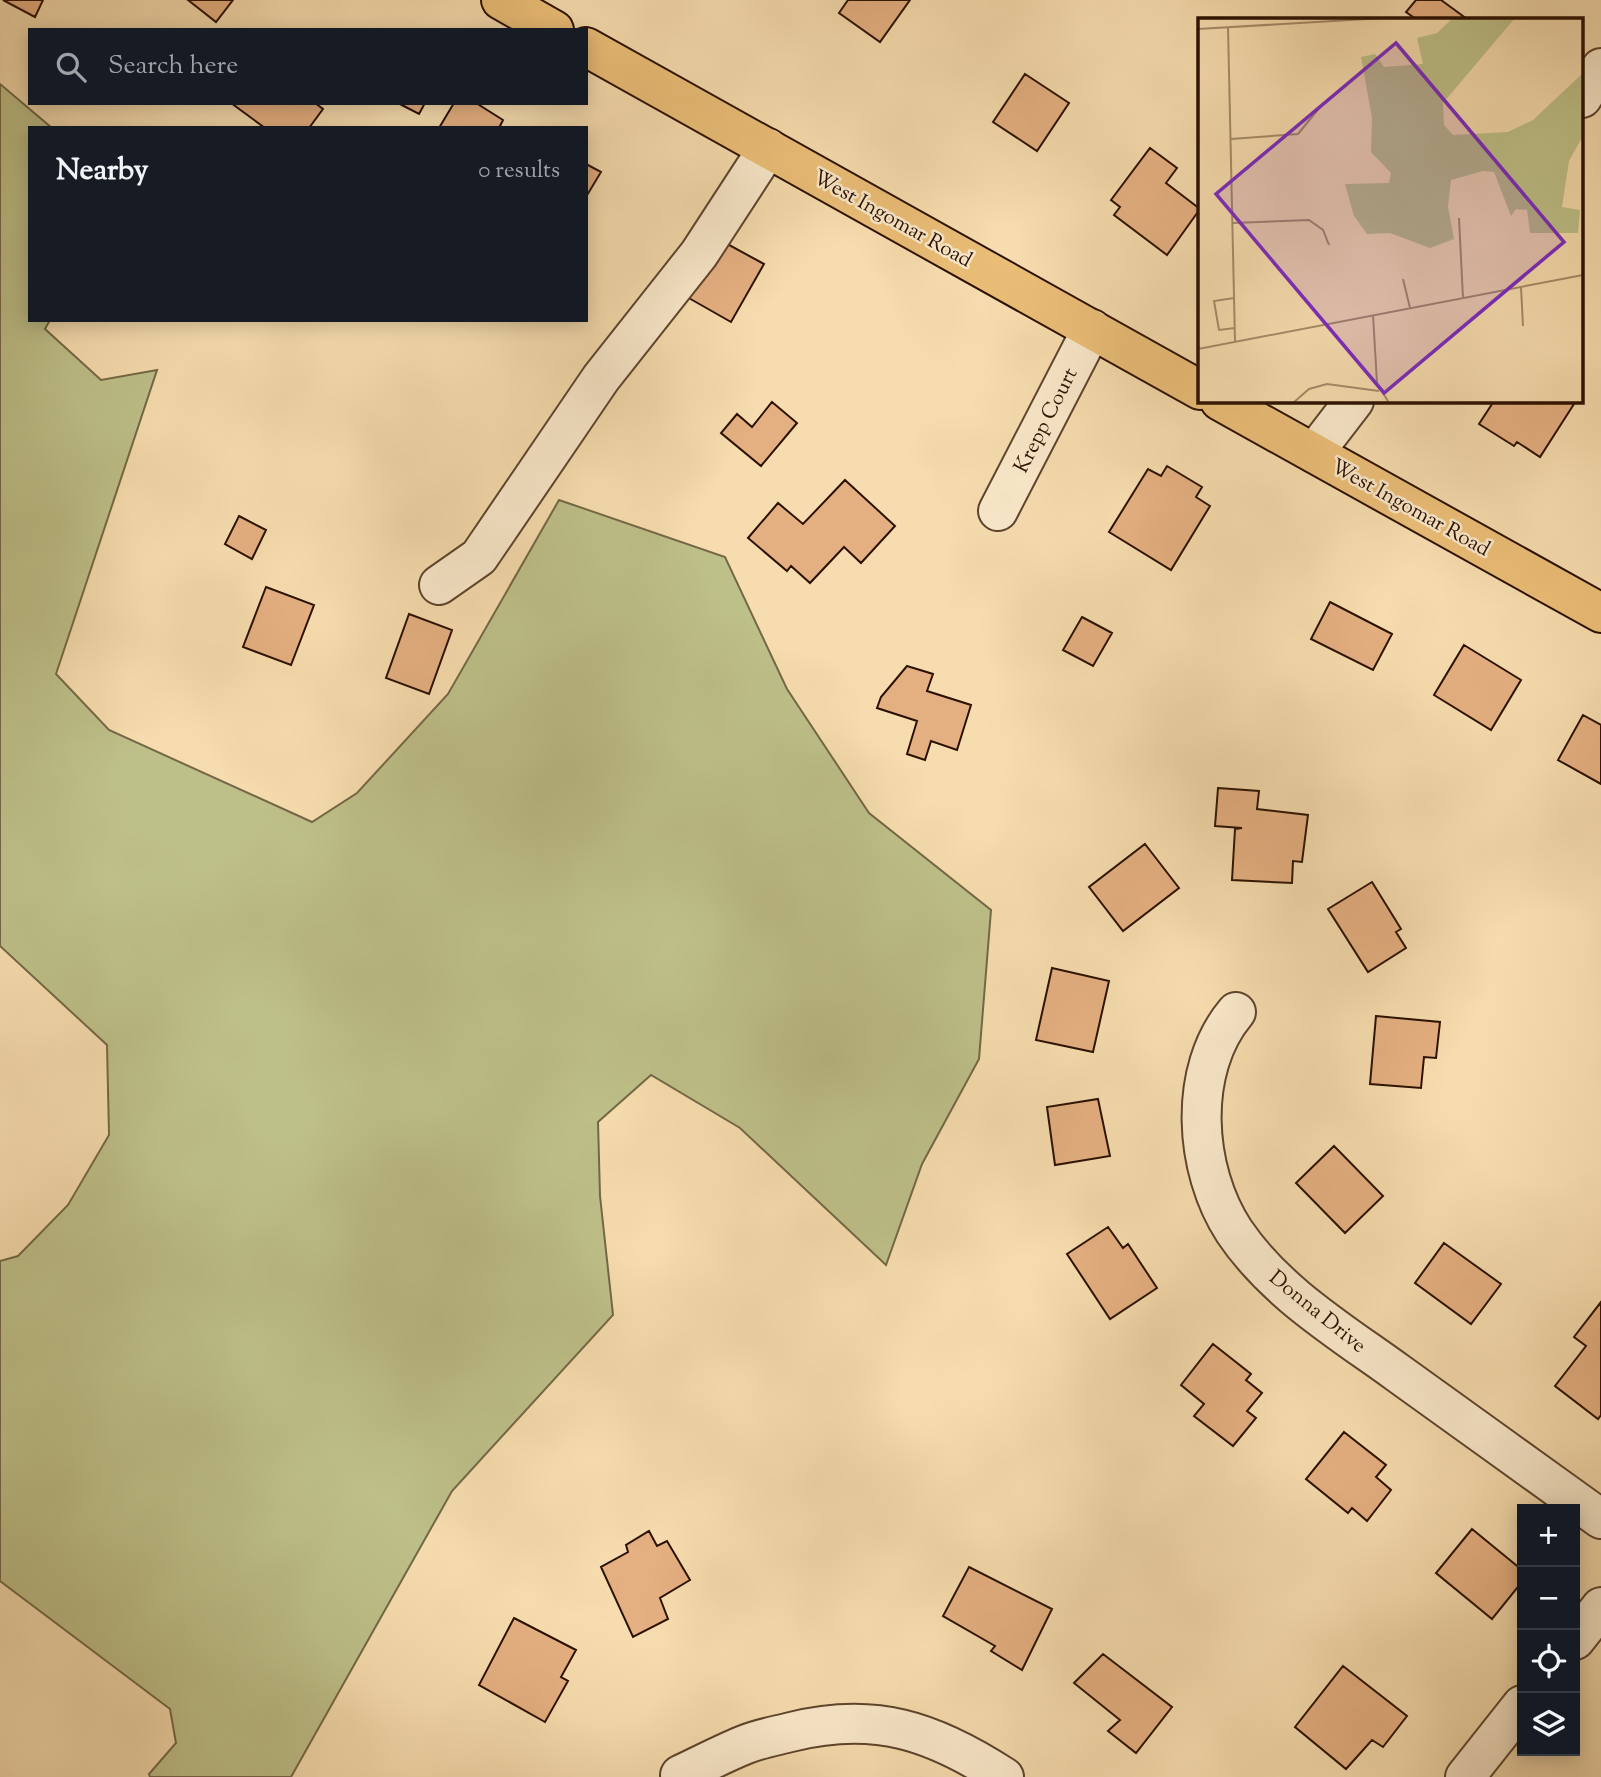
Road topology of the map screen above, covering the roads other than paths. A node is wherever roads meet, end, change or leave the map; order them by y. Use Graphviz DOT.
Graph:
graph roads {
  1 [pos="500,0"];
  2 [pos="550,28"];
  3 [pos="588,48"];
  4 [pos="1601,68"];
  5 [pos="1584,94"];
  6 [pos="768,148"];
  7 [pos="1092,329"];
  8 [pos="1198,389"];
  9 [pos="1222,402"];
  10 [pos="1353,402"];
  11 [pos="1314,453"];
  12 [pos="998,511"];
  13 [pos="439,585"];
  14 [pos="1601,613"];
  15 [pos="1236,1012"];
  16 [pos="1601,1519"];
  17 [pos="1601,1607"];
  18 [pos="1580,1634"];
  19 [pos="1517,1711"];
  20 [pos="680,1775"];
  21 [pos="1004,1777"];
  22 [pos="1465,1777"];
  1 -- 2 [label="main road"];
  3 -- 6 [label="main road, West Ingomar Road"];
  4 -- 5 [label="street"];
  6 -- 7 [label="main road, West Ingomar Road"];
  6 -- 13 [label="street"];
  7 -- 8 [label="main road, West Ingomar Road"];
  7 -- 12 [label="street, Krepp Court"];
  9 -- 11 [label="main road, West Ingomar Road"];
  10 -- 11 [label="street"];
  11 -- 14 [label="main road, West Ingomar Road"];
  15 -- 16 [label="street, Donna Drive"];
  17 -- 18 [label="street"];
  19 -- 22 [label="street"];
  20 -- 21 [label="street"];
}
